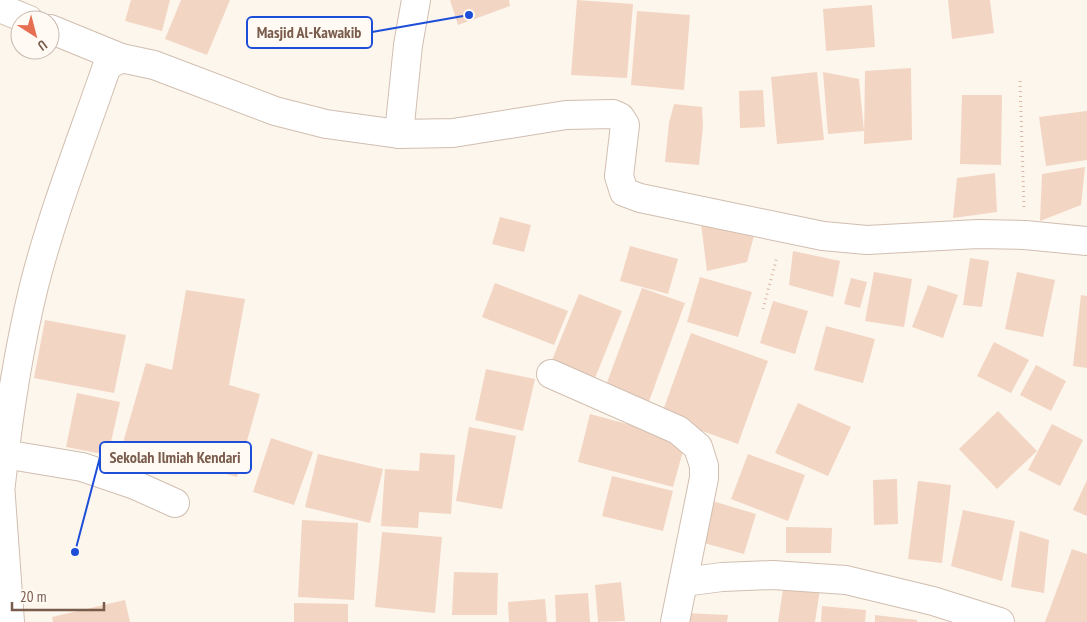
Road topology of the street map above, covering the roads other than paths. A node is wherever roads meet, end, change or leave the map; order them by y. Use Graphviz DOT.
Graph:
graph roads {
  1 [pos="416,0"];
  2 [pos="60,32"];
  3 [pos="121,58"];
  4 [pos="399,134"];
  5 [pos="1087,241"];
  6 [pos="551,374"];
  7 [pos="4,454"];
  8 [pos="0,484"];
  9 [pos="176,503"];
  10 [pos="684,582"];
  11 [pos="10,622"];
  12 [pos="675,622"];
  13 [pos="1000,622"];
  1 -- 4 [label="street"];
  2 -- 3 [label="street"];
  3 -- 4 [label="street"];
  3 -- 7 [label="street"];
  4 -- 5 [label="street"];
  6 -- 10 [label="street"];
  7 -- 8 [label="street"];
  7 -- 9 [label="street"];
  8 -- 11 [label="street"];
  10 -- 12 [label="street"];
  10 -- 13 [label="street"];
}
